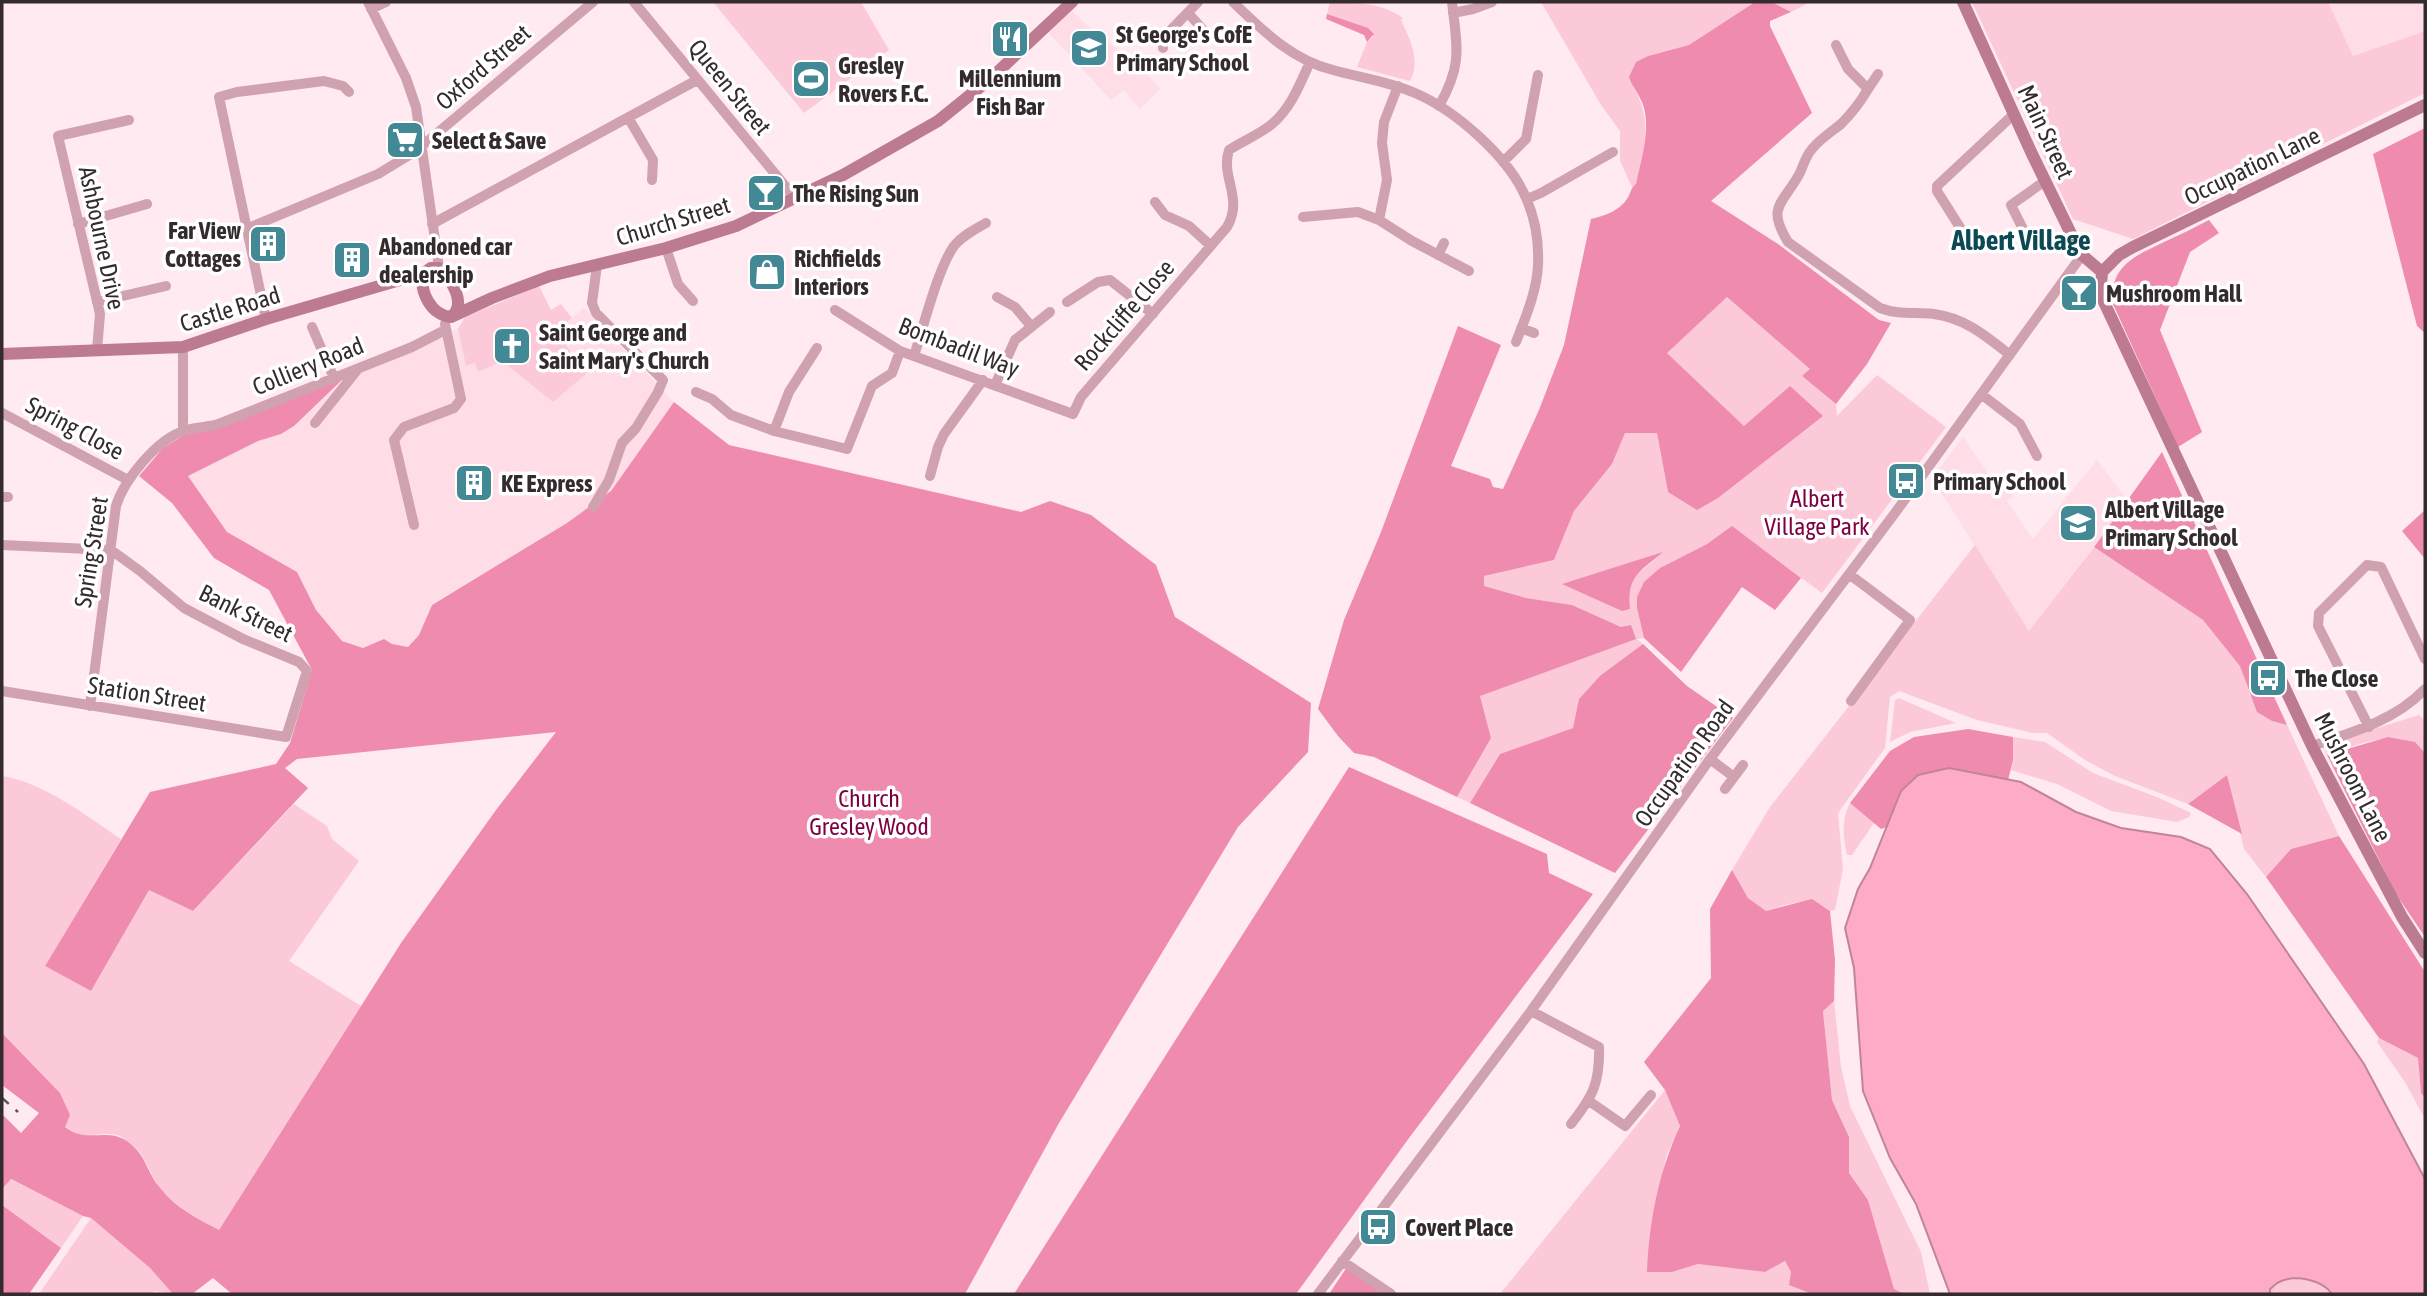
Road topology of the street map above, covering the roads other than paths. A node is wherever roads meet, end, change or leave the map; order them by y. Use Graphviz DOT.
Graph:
graph roads {
  1 [pos="386,2"];
  2 [pos="593,2"];
  3 [pos="634,2"];
  4 [pos="1070,2"];
  5 [pos="1198,2"];
  6 [pos="1452,2"];
  7 [pos="1492,2"];
  8 [pos="1963,2"];
  9 [pos="1236,3"];
  10 [pos="370,5"];
  11 [pos="1188,13"];
  12 [pos="1453,13"];
  13 [pos="1207,34"];
  14 [pos="1836,45"];
  15 [pos="1163,48"];
  16 [pos="1310,62"];
  17 [pos="1538,75"];
  18 [pos="1878,75"];
  19 [pos="697,80"];
  20 [pos="1398,86"];
  21 [pos="1868,89"];
  22 [pos="349,92"];
  23 [pos="2425,105"];
  24 [pos="1439,106"];
  25 [pos="2014,114"];
  26 [pos="629,119"];
  27 [pos="129,120"];
  28 [pos="422,146"];
  29 [pos="1613,152"];
  30 [pos="1503,162"];
  31 [pos="1588,168"];
  32 [pos="1594,178"];
  33 [pos="652,180"];
  34 [pos="2045,181"];
  35 [pos="795,198"];
  36 [pos="1527,199"];
  37 [pos="1155,202"];
  38 [pos="147,204"];
  39 [pos="1303,217"];
  40 [pos="1380,220"];
  41 [pos="986,223"];
  42 [pos="78,224"];
  43 [pos="432,224"];
  44 [pos="246,229"];
  45 [pos="2028,239"];
  46 [pos="1444,243"];
  47 [pos="1211,246"];
  48 [pos="666,248"];
  49 [pos="1973,248"];
  50 [pos="1438,255"];
  51 [pos="2082,255"];
  52 [pos="597,265"];
  53 [pos="439,268"];
  54 [pos="1469,271"];
  55 [pos="2102,272"];
  56 [pos="424,273"];
  57 [pos="166,286"];
  58 [pos="457,296"];
  59 [pos="997,296"];
  60 [pos="693,301"];
  61 [pos="97,302"];
  62 [pos="1067,302"];
  63 [pos="476,306"];
  64 [pos="835,310"];
  65 [pos="1050,313"];
  66 [pos="1153,314"];
  67 [pos="447,316"];
  68 [pos="266,319"];
  69 [pos="1031,326"];
  70 [pos="312,327"];
  71 [pos="1521,328"];
  72 [pos="445,330"];
  73 [pos="1534,333"];
  74 [pos="1516,342"];
  75 [pos="183,347"];
  76 [pos="817,348"];
  77 [pos="97,350"];
  78 [pos="900,351"];
  79 [pos="2,354"];
  80 [pos="2010,355"];
  81 [pos="914,356"];
  82 [pos="359,368"];
  83 [pos="334,378"];
  84 [pos="983,380"];
  85 [pos="995,385"];
  86 [pos="696,392"];
  87 [pos="1981,394"];
  88 [pos="2,413"];
  89 [pos="1073,414"];
  90 [pos="315,423"];
  91 [pos="183,431"];
  92 [pos="774,431"];
  93 [pos="2037,456"];
  94 [pos="930,476"];
  95 [pos="128,480"];
  96 [pos="593,507"];
  97 [pos="414,524"];
  98 [pos="2,545"];
  99 [pos="111,550"];
  100 [pos="1849,574"];
  101 [pos="1918,609"];
  102 [pos="1910,620"];
  103 [pos="2425,659"];
  104 [pos="2425,689"];
  105 [pos="2,691"];
  106 [pos="1851,701"];
  107 [pos="90,706"];
  108 [pos="2369,727"];
  109 [pos="286,737"];
  110 [pos="2312,746"];
  111 [pos="1710,759"];
  112 [pos="1743,765"];
  113 [pos="1734,777"];
  114 [pos="1725,789"];
  115 [pos="2425,953"];
  116 [pos="1531,1011"];
  117 [pos="1651,1095"];
  118 [pos="1589,1101"];
  119 [pos="1571,1124"];
  120 [pos="1342,1261"];
  121 [pos="1318,1294"];
  122 [pos="1391,1294"];
  1 -- 10 [label="street"];
  2 -- 28 [label="street, Oxford Street"];
  3 -- 19 [label="street, Queen Street"];
  4 -- 35 [label="street, Church Street"];
  5 -- 11 [label="street"];
  6 -- 12 [label="street"];
  7 -- 12 [label="street"];
  8 -- 25 [label="street, Main Street"];
  9 -- 16 [label="street"];
  10 -- 28 [label="street"];
  11 -- 13 [label="street"];
  11 -- 15 [label="street"];
  12 -- 24 [label="street"];
  14 -- 21 [label="street"];
  16 -- 20 [label="street"];
  16 -- 47 [label="street, Rockcliffe Close"];
  17 -- 30 [label="street"];
  18 -- 21 [label="street"];
  19 -- 26 [label="street"];
  19 -- 35 [label="street, Queen Street"];
  20 -- 24 [label="street"];
  20 -- 40 [label="street"];
  21 -- 80 [label="street"];
  22 -- 44 [label="street"];
  23 -- 55 [label="street, Occupation Lane"];
  24 -- 30 [label="street"];
  25 -- 34 [label="street, Main Street"];
  25 -- 49 [label="street"];
  26 -- 33 [label="street"];
  26 -- 43 [label="street"];
  27 -- 42 [label="street, Ashbourne Drive"];
  28 -- 43 [label="street"];
  28 -- 44 [label="street, Oxford Street"];
  29 -- 31 [label="street"];
  30 -- 36 [label="street"];
  31 -- 32 [label="street"];
  31 -- 36 [label="street"];
  34 -- 45 [label="street"];
  34 -- 51 [label="street, Main Street"];
  35 -- 48 [label="street, Church Street"];
  36 -- 71 [label="street"];
  37 -- 47 [label="street, Rockcliffe Close"];
  38 -- 42 [label="street"];
  39 -- 40 [label="street"];
  40 -- 50 [label="street"];
  41 -- 81 [label="street"];
  42 -- 61 [label="street, Ashbourne Drive"];
  43 -- 53 [label="street"];
  44 -- 68 [label="street"];
  46 -- 50 [label="street"];
  47 -- 66 [label="street, Rockcliffe Close"];
  48 -- 52 [label="street, Church Street"];
  48 -- 60 [label="street"];
  50 -- 54 [label="street"];
  51 -- 55 [label="street, Main Street"];
  51 -- 80 [label="street, Occupation Road"];
  52 -- 63 [label="street, Church Street"];
  52 -- 96 [label="street"];
  53 -- 56 [label="street, Castle Road"];
  53 -- 58 [label="street"];
  55 -- 110 [label="street, Mushroom Lane"];
  56 -- 67 [label="street"];
  56 -- 68 [label="street, Castle Road"];
  57 -- 61 [label="street"];
  58 -- 63 [label="street"];
  58 -- 67 [label="street"];
  59 -- 69 [label="street"];
  61 -- 77 [label="street, Ashbourne Drive"];
  62 -- 66 [label="street"];
  63 -- 67 [label="street, Church Street"];
  64 -- 78 [label="street, Bombadil Way"];
  65 -- 69 [label="street"];
  66 -- 89 [label="street, Rockcliffe Close"];
  67 -- 72 [label="street"];
  68 -- 75 [label="street, Castle Road"];
  69 -- 85 [label="street"];
  70 -- 83 [label="street"];
  71 -- 73 [label="street"];
  71 -- 74 [label="street"];
  72 -- 82 [label="street, Colliery Road"];
  72 -- 97 [label="street"];
  75 -- 77 [label="street, Castle Road"];
  75 -- 91 [label="street"];
  76 -- 92 [label="street"];
  77 -- 79 [label="street, Castle Road"];
  78 -- 81 [label="street, Bombadil Way"];
  78 -- 92 [label="street"];
  80 -- 87 [label="street, Occupation Road"];
  81 -- 84 [label="street, Bombadil Way"];
  82 -- 83 [label="street, Colliery Road"];
  82 -- 90 [label="street"];
  83 -- 91 [label="street, Colliery Road"];
  84 -- 85 [label="street, Bombadil Way"];
  84 -- 94 [label="street"];
  85 -- 89 [label="street, Bombadil Way"];
  86 -- 92 [label="street"];
  87 -- 93 [label="street"];
  87 -- 100 [label="street, Occupation Road"];
  88 -- 95 [label="street, Spring Close"];
  91 -- 95 [label="street, Spring Street"];
  95 -- 99 [label="street, Spring Street"];
  98 -- 99 [label="street"];
  99 -- 107 [label="street, Spring Street"];
  99 -- 109 [label="street, Bank Street"];
  100 -- 102 [label="street"];
  100 -- 111 [label="street, Occupation Road"];
  101 -- 102 [label="street"];
  102 -- 106 [label="street"];
  103 -- 108 [label="street"];
  104 -- 108 [label="street"];
  105 -- 107 [label="street, Station Street"];
  107 -- 109 [label="street, Station Street"];
  108 -- 110 [label="street"];
  110 -- 115 [label="street, Mushroom Lane"];
  111 -- 113 [label="street"];
  111 -- 116 [label="street, Occupation Road"];
  112 -- 113 [label="street"];
  113 -- 114 [label="street"];
  116 -- 118 [label="street"];
  116 -- 120 [label="street, Occupation Road"];
  117 -- 118 [label="street"];
  118 -- 119 [label="street"];
  120 -- 121 [label="street, Occupation Road"];
  120 -- 122 [label="street"];
}
